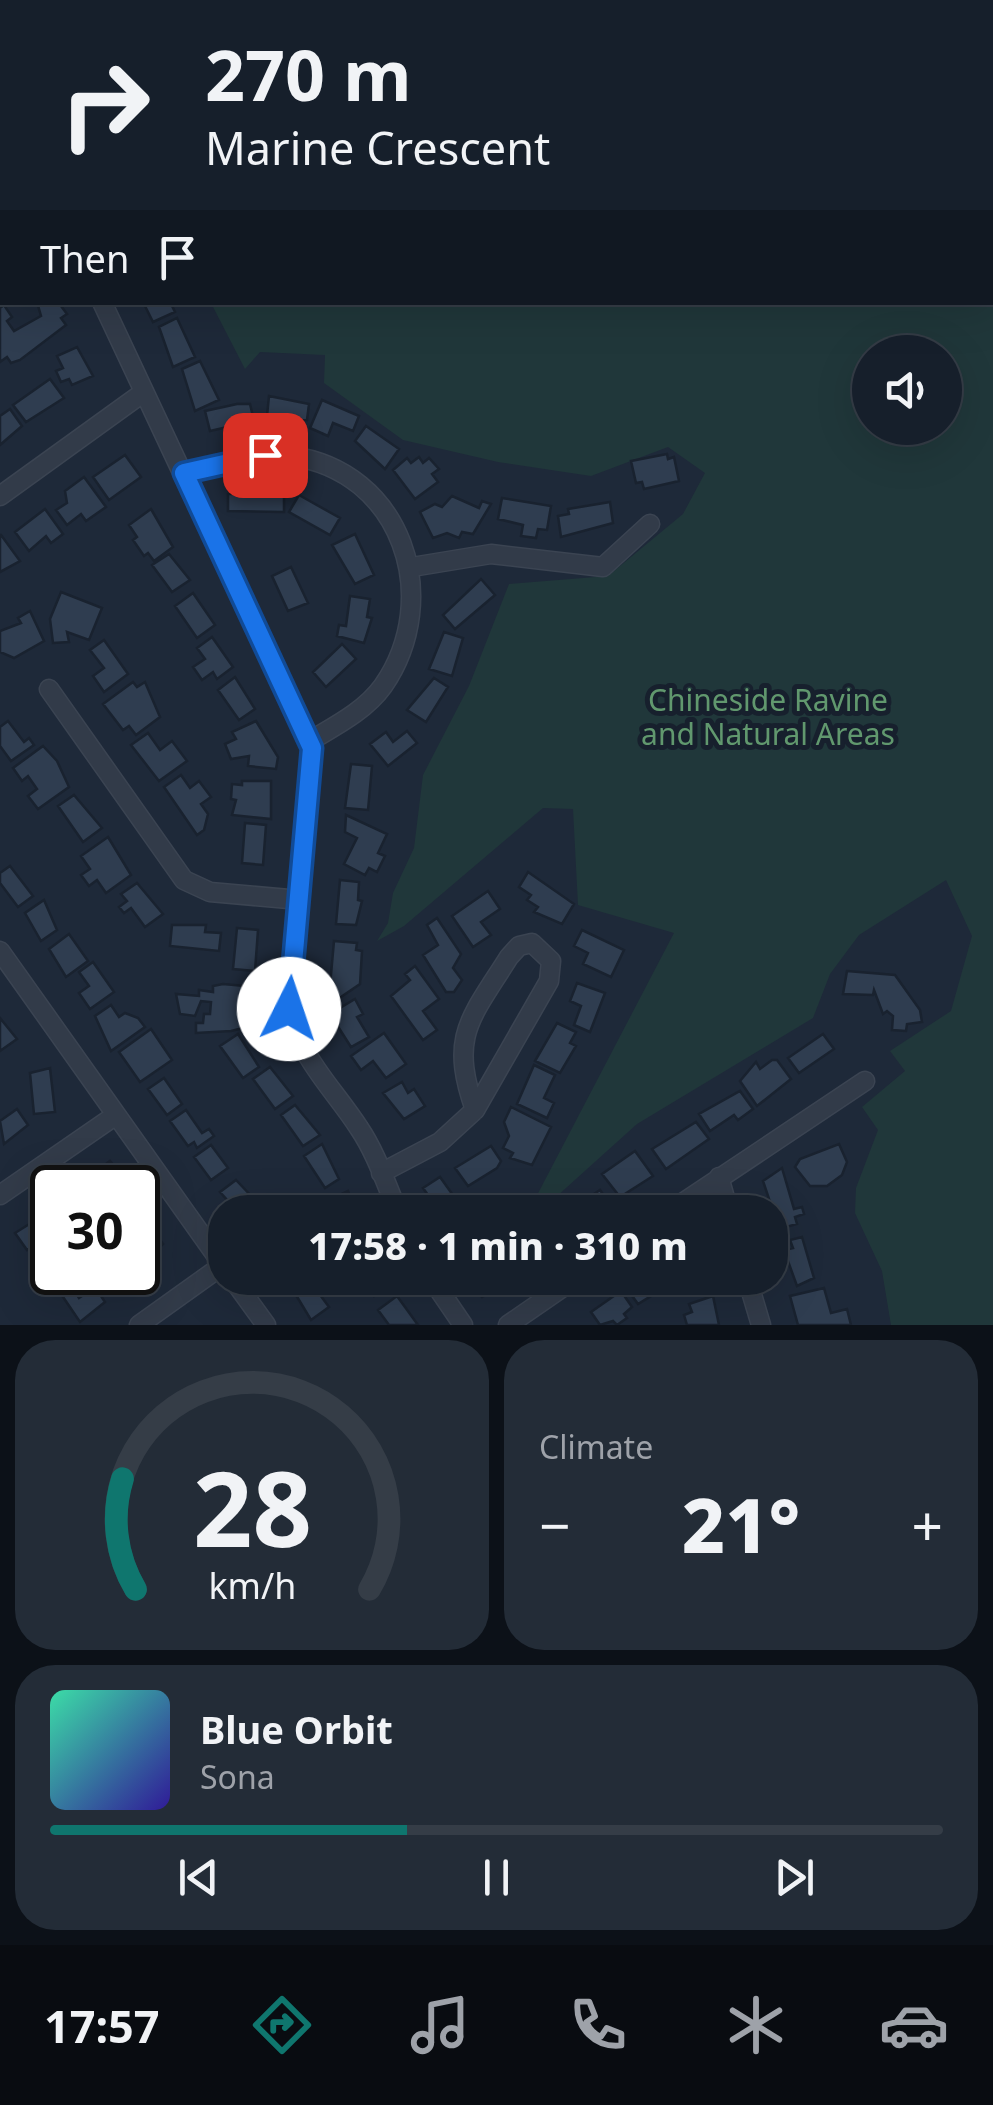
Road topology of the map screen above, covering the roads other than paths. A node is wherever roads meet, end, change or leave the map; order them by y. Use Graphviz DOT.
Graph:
graph roads {
  1 [pos="103,305"];
  2 [pos="144,392"];
  3 [pos="184,473"];
  4 [pos="0,496"];
  5 [pos="650,524"];
  6 [pos="412,567"];
  7 [pos="49,689"];
  8 [pos="310,741"];
  9 [pos="300,900"];
  10 [pos="3,961"];
  11 [pos="865,1081"];
  12 [pos="475,1110"];
  13 [pos="116,1114"];
  14 [pos="381,1173"];
  15 [pos="718,1178"];
  16 [pos="0,1194"];
  17 [pos="391,1195"];
  18 [pos="693,1195"];
  19 [pos="724,1195"];
  20 [pos="208,1243"];
  21 [pos="208,1282"];
  22 [pos="245,1295"];
  23 [pos="443,1295"];
  24 [pos="551,1295"];
  25 [pos="752,1295"];
  26 [pos="139,1325"];
  27 [pos="266,1325"];
  28 [pos="462,1325"];
  29 [pos="508,1325"];
  30 [pos="761,1325"];
  1 -- 2 [label="street"];
  2 -- 3 [label="street"];
  2 -- 4 [label="street"];
  3 -- 6 [label="street"];
  3 -- 8 [label="street"];
  5 -- 6 [label="street"];
  6 -- 8 [label="street"];
  7 -- 9 [label="street"];
  8 -- 9 [label="street"];
  9 -- 14 [label="street"];
  10 -- 13 [label="street"];
  11 -- 15 [label="street"];
  12 -- 12 [label="street"];
  12 -- 14 [label="street"];
  13 -- 16 [label="street"];
  13 -- 20 [label="street"];
  14 -- 17 [label="street"];
  15 -- 18 [label="street"];
  15 -- 19 [label="street"];
  21 -- 26 [label="street"];
  22 -- 27 [label="street"];
  23 -- 28 [label="street"];
  24 -- 29 [label="street"];
  25 -- 30 [label="street"];
}
